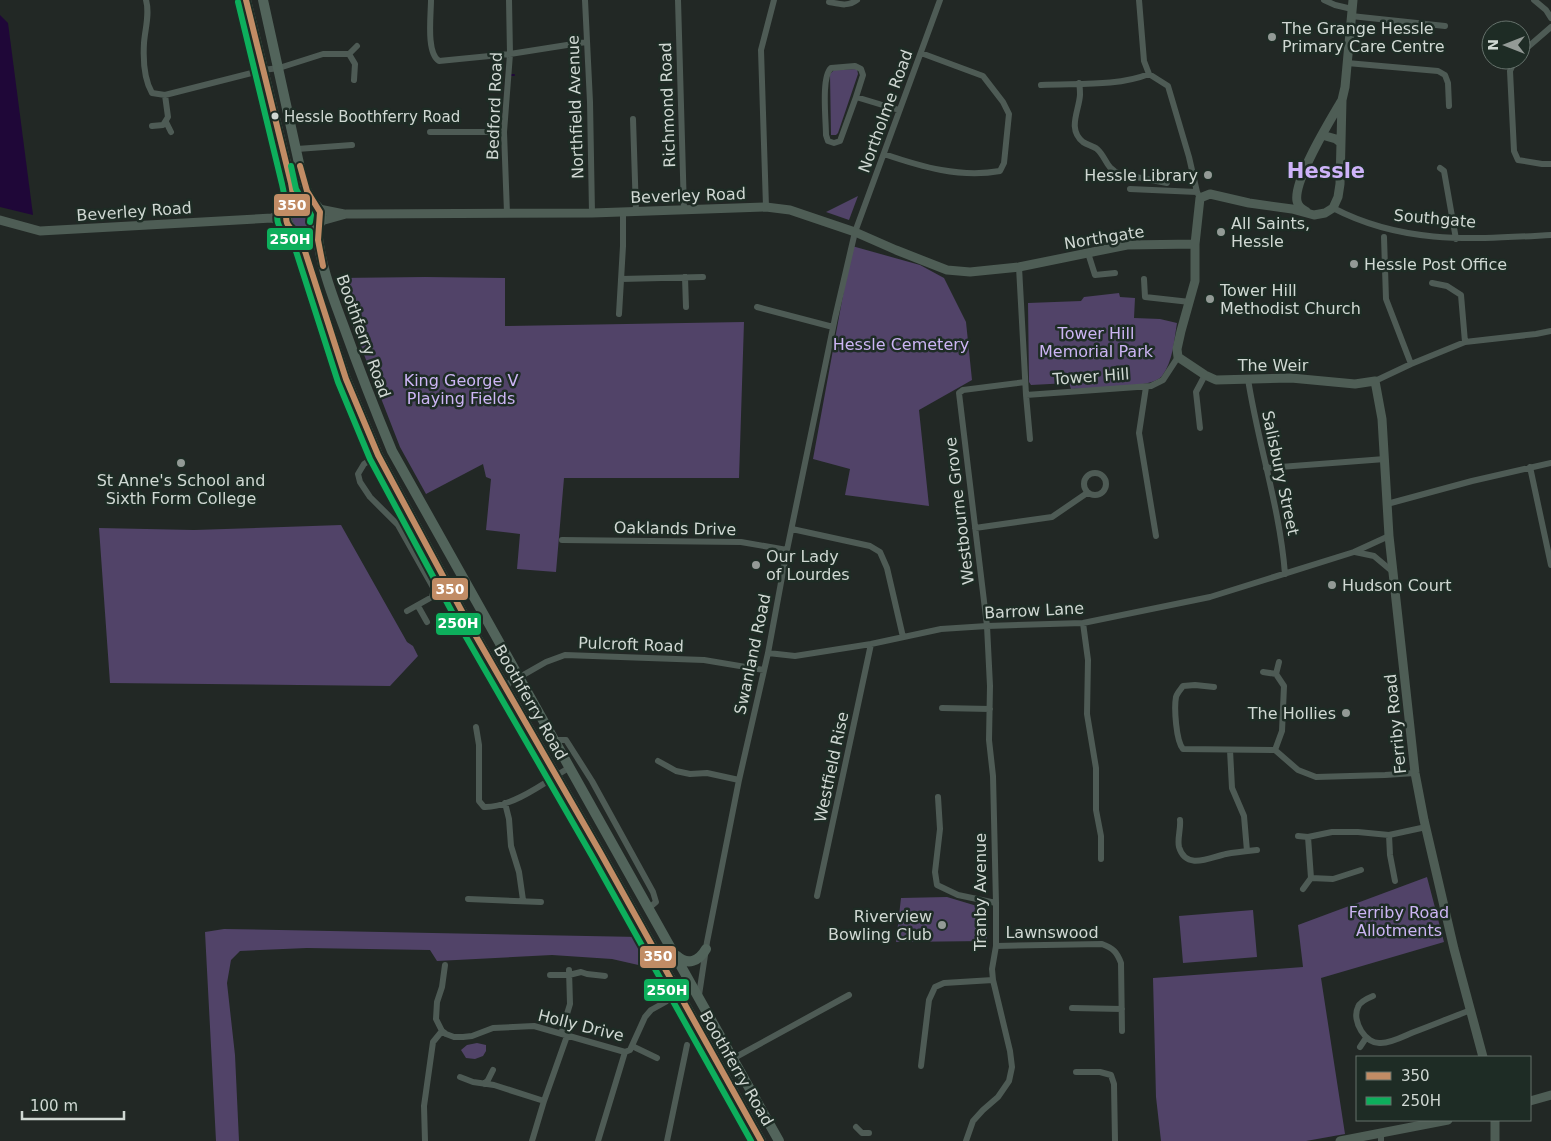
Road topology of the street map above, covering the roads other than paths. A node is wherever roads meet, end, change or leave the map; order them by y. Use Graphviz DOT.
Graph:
graph roads {
  1 [pos="146,0"];
  2 [pos="246,0"];
  3 [pos="263,0"];
  4 [pos="431,0"];
  5 [pos="509,0"];
  6 [pos="585,0"];
  7 [pos="678,0"];
  8 [pos="774,0"];
  9 [pos="857,0"];
  10 [pos="940,0"];
  11 [pos="1139,0"];
  12 [pos="1324,0"];
  13 [pos="1534,0"];
  14 [pos="829,2"];
  15 [pos="1352,8"];
  16 [pos="1551,18"];
  17 [pos="1445,26"];
  18 [pos="1551,27"];
  19 [pos="586,42"];
  20 [pos="1531,44"];
  21 [pos="357,46"];
  22 [pos="921,53"];
  23 [pos="348,54"];
  24 [pos="510,54"];
  25 [pos="1347,63"];
  26 [pos="279,68"];
  27 [pos="263,70"];
  28 [pos="1510,70"];
  29 [pos="1149,74"];
  30 [pos="354,80"];
  31 [pos="1079,83"];
  32 [pos="1041,85"];
  33 [pos="166,95"];
  34 [pos="856,97"];
  35 [pos="1342,100"];
  36 [pos="1449,106"];
  37 [pos="900,110"];
  38 [pos="633,120"];
  39 [pos="166,122"];
  40 [pos="152,126"];
  41 [pos="171,132"];
  42 [pos="430,132"];
  43 [pos="504,132"];
  44 [pos="1322,135"];
  45 [pos="1341,143"];
  46 [pos="352,145"];
  47 [pos="297,149"];
  48 [pos="884,154"];
  49 [pos="1551,164"];
  50 [pos="1440,168"];
  51 [pos="1164,174"];
  52 [pos="1130,189"];
  53 [pos="1198,195"];
  54 [pos="1297,199"];
  55 [pos="316,206"];
  56 [pos="290,207"];
  57 [pos="766,207"];
  58 [pos="1333,208"];
  59 [pos="1292,209"];
  60 [pos="684,210"];
  61 [pos="623,212"];
  62 [pos="636,212"];
  63 [pos="507,213"];
  64 [pos="592,213"];
  65 [pos="346,214"];
  66 [pos="1309,214"];
  67 [pos="272,218"];
  68 [pos="0,220"];
  69 [pos="288,224"];
  70 [pos="319,224"];
  71 [pos="855,232"];
  72 [pos="298,234"];
  73 [pos="1551,235"];
  74 [pos="1384,237"];
  75 [pos="1456,239"];
  76 [pos="1195,244"];
  77 [pos="1088,253"];
  78 [pos="1019,267"];
  79 [pos="1115,273"];
  80 [pos="703,277"];
  81 [pos="685,278"];
  82 [pos="621,279"];
  83 [pos="1144,279"];
  84 [pos="1432,283"];
  85 [pos="1190,302"];
  86 [pos="686,307"];
  87 [pos="757,307"];
  88 [pos="619,314"];
  89 [pos="833,327"];
  90 [pos="1551,331"];
  91 [pos="1465,342"];
  92 [pos="1178,357"];
  93 [pos="1411,364"];
  94 [pos="1205,376"];
  95 [pos="1248,379"];
  96 [pos="1375,381"];
  97 [pos="1025,382"];
  98 [pos="1146,387"];
  99 [pos="1026,395"];
  100 [pos="1200,428"];
  101 [pos="1030,439"];
  102 [pos="378,456"];
  103 [pos="1385,459"];
  104 [pos="1551,463"];
  105 [pos="1530,467"];
  106 [pos="1266,468"];
  107 [pos="1087,493"];
  108 [pos="1387,504"];
  109 [pos="975,528"];
  110 [pos="792,529"];
  111 [pos="1156,536"];
  112 [pos="1389,536"];
  113 [pos="562,540"];
  114 [pos="787,550"];
  115 [pos="1354,552"];
  116 [pos="1551,565"];
  117 [pos="1393,572"];
  118 [pos="1285,574"];
  119 [pos="418,606"];
  120 [pos="407,611"];
  121 [pos="427,622"];
  122 [pos="1083,623"];
  123 [pos="987,626"];
  124 [pos="903,637"];
  125 [pos="871,644"];
  126 [pos="768,653"];
  127 [pos="1279,662"];
  128 [pos="764,670"];
  129 [pos="1263,672"];
  130 [pos="1276,674"];
  131 [pos="519,676"];
  132 [pos="504,686"];
  133 [pos="1214,686"];
  134 [pos="942,708"];
  135 [pos="990,709"];
  136 [pos="476,727"];
  137 [pos="555,740"];
  138 [pos="1230,750"];
  139 [pos="1275,750"];
  140 [pos="658,761"];
  141 [pos="570,767"];
  142 [pos="1415,773"];
  143 [pos="556,776"];
  144 [pos="739,780"];
  145 [pos="938,797"];
  146 [pos="505,803"];
  147 [pos="1180,820"];
  148 [pos="1426,827"];
  149 [pos="1389,835"];
  150 [pos="1298,836"];
  151 [pos="1308,837"];
  152 [pos="1257,850"];
  153 [pos="1247,851"];
  154 [pos="1101,859"];
  155 [pos="1361,870"];
  156 [pos="1311,878"];
  157 [pos="1395,881"];
  158 [pos="1303,889"];
  159 [pos="818,896"];
  160 [pos="468,899"];
  161 [pos="523,900"];
  162 [pos="541,902"];
  163 [pos="996,903"];
  164 [pos="649,908"];
  165 [pos="996,946"];
  166 [pos="706,949"];
  167 [pos="675,954"];
  168 [pos="445,965"];
  169 [pos="569,973"];
  170 [pos="550,975"];
  171 [pos="605,976"];
  172 [pos="993,980"];
  173 [pos="849,994"];
  174 [pos="678,995"];
  175 [pos="698,995"];
  176 [pos="1373,996"];
  177 [pos="1350,1005"];
  178 [pos="1358,1007"];
  179 [pos="1072,1008"];
  180 [pos="1122,1009"];
  181 [pos="1471,1010"];
  182 [pos="442,1031"];
  183 [pos="1122,1031"];
  184 [pos="564,1035"];
  185 [pos="1366,1038"];
  186 [pos="687,1045"];
  187 [pos="632,1046"];
  188 [pos="1360,1047"];
  189 [pos="625,1052"];
  190 [pos="1483,1056"];
  191 [pos="657,1058"];
  192 [pos="734,1058"];
  193 [pos="922,1066"];
  194 [pos="493,1070"];
  195 [pos="1076,1072"];
  196 [pos="460,1077"];
  197 [pos="484,1084"];
  198 [pos="1551,1096"];
  199 [pos="544,1101"];
  200 [pos="1531,1101"];
  201 [pos="1444,1121"];
  202 [pos="1495,1121"];
  203 [pos="856,1127"];
  204 [pos="1381,1137"];
  205 [pos="425,1141"];
  206 [pos="532,1141"];
  207 [pos="598,1141"];
  208 [pos="667,1141"];
  209 [pos="761,1141"];
  210 [pos="779,1141"];
  211 [pos="858,1141"];
  212 [pos="966,1141"];
  213 [pos="1115,1141"];
  214 [pos="1340,1141"];
  215 [pos="1495,1141"];
  1 -- 33 [label="street"];
  2 -- 27 [label="main road"];
  3 -- 26 [label="main road"];
  4 -- 24 [label="street"];
  5 -- 24 [label="street, Bedford Road"];
  6 -- 19 [label="street, Northfield Avenue"];
  7 -- 60 [label="street, Richmond Road"];
  8 -- 57 [label="street"];
  9 -- 14 [label="street"];
  10 -- 22 [label="street, Northolme Road"];
  11 -- 29 [label="street"];
  12 -- 15 [label="street"];
  13 -- 16 [label="street"];
  15 -- 17 [label="street"];
  15 -- 25 [label="street"];
  18 -- 20 [label="street"];
  19 -- 24 [label="street"];
  19 -- 64 [label="street, Northfield Avenue"];
  21 -- 23 [label="street"];
  22 -- 37 [label="street, Northolme Road"];
  22 -- 48 [label="street"];
  23 -- 26 [label="street"];
  23 -- 30 [label="street"];
  24 -- 43 [label="street, Bedford Road"];
  25 -- 35 [label="street"];
  25 -- 36 [label="street"];
  26 -- 27 [label="street"];
  26 -- 47 [label="main road"];
  27 -- 33 [label="street"];
  27 -- 56 [label="main road"];
  28 -- 49 [label="street"];
  29 -- 31 [label="street"];
  29 -- 53 [label="street"];
  31 -- 32 [label="street"];
  31 -- 51 [label="street"];
  33 -- 39 [label="street"];
  34 -- 34 [label="street"];
  34 -- 37 [label="street"];
  35 -- 44 [label="street"];
  35 -- 45 [label="street"];
  37 -- 48 [label="street, Northolme Road"];
  38 -- 62 [label="street"];
  39 -- 40 [label="street"];
  39 -- 41 [label="street"];
  42 -- 43 [label="street"];
  43 -- 63 [label="street, Bedford Road"];
  44 -- 45 [label="street"];
  44 -- 54 [label="street"];
  45 -- 58 [label="street"];
  46 -- 47 [label="street"];
  47 -- 55 [label="main road"];
  48 -- 71 [label="street, Northolme Road"];
  50 -- 75 [label="street"];
  52 -- 53 [label="street"];
  53 -- 59 [label="street"];
  53 -- 76 [label="street, Tower Hill"];
  54 -- 59 [label="street"];
  54 -- 66 [label="street"];
  55 -- 56 [label="main road"];
  55 -- 65 [label="street, Beverley Road"];
  55 -- 70 [label="main road"];
  56 -- 67 [label="street, Beverley Road"];
  56 -- 69 [label="main road"];
  57 -- 60 [label="street, Beverley Road"];
  57 -- 71 [label="street, Beverley Road"];
  58 -- 66 [label="street"];
  58 -- 75 [label="street, Southgate"];
  59 -- 66 [label="street"];
  60 -- 62 [label="street, Beverley Road"];
  61 -- 62 [label="street, Beverley Road"];
  61 -- 64 [label="street, Beverley Road"];
  61 -- 82 [label="street"];
  63 -- 64 [label="street, Beverley Road"];
  63 -- 65 [label="street, Beverley Road"];
  65 -- 70 [label="street, Beverley Road"];
  67 -- 68 [label="street, Beverley Road"];
  67 -- 69 [label="street, Beverley Road"];
  69 -- 72 [label="main road"];
  70 -- 72 [label="main road"];
  70 -- 131 [label="main road, Boothferry Road"];
  71 -- 78 [label="street, Beverley Road"];
  71 -- 89 [label="street, Swanland Road"];
  72 -- 102 [label="main road, Boothferry Road"];
  73 -- 75 [label="street, Southgate"];
  74 -- 93 [label="street"];
  76 -- 77 [label="street, Northgate"];
  76 -- 85 [label="street, Tower Hill"];
  77 -- 78 [label="street, Northgate"];
  77 -- 79 [label="street"];
  78 -- 97 [label="street"];
  80 -- 81 [label="street"];
  81 -- 82 [label="street"];
  81 -- 86 [label="street"];
  82 -- 88 [label="street"];
  83 -- 85 [label="street"];
  84 -- 91 [label="street"];
  85 -- 92 [label="street, Tower Hill"];
  87 -- 89 [label="street"];
  89 -- 110 [label="street, Swanland Road"];
  90 -- 91 [label="street"];
  91 -- 93 [label="street"];
  92 -- 94 [label="street, The Weir"];
  92 -- 98 [label="street, Tower Hill"];
  93 -- 96 [label="street"];
  94 -- 95 [label="street, The Weir"];
  94 -- 100 [label="street"];
  95 -- 96 [label="street, The Weir"];
  95 -- 106 [label="street, Salisbury Street"];
  96 -- 103 [label="street, Ferriby Road"];
  97 -- 99 [label="street"];
  97 -- 109 [label="street, Westbourne Grove"];
  98 -- 99 [label="street, Tower Hill"];
  98 -- 111 [label="street"];
  99 -- 101 [label="street"];
  102 -- 119 [label="street"];
  102 -- 132 [label="main road, Boothferry Road"];
  103 -- 106 [label="street"];
  103 -- 108 [label="street, Ferriby Road"];
  104 -- 105 [label="street"];
  105 -- 108 [label="street"];
  105 -- 116 [label="street"];
  106 -- 118 [label="street, Salisbury Street"];
  107 -- 109 [label="street"];
  108 -- 112 [label="street, Ferriby Road"];
  109 -- 123 [label="street, Westbourne Grove"];
  110 -- 114 [label="street, Swanland Road"];
  110 -- 124 [label="street"];
  112 -- 115 [label="street, Barrow Lane"];
  112 -- 117 [label="street, Ferriby Road"];
  113 -- 114 [label="street, Oaklands Drive"];
  114 -- 126 [label="street, Swanland Road"];
  115 -- 117 [label="street"];
  115 -- 118 [label="street, Barrow Lane"];
  117 -- 142 [label="street, Ferriby Road"];
  118 -- 122 [label="street, Barrow Lane"];
  119 -- 120 [label="street"];
  119 -- 121 [label="street"];
  122 -- 123 [label="street, Barrow Lane"];
  122 -- 154 [label="street"];
  123 -- 124 [label="street, Barrow Lane"];
  123 -- 135 [label="street, Tranby Avenue"];
  124 -- 125 [label="street, Barrow Lane"];
  125 -- 126 [label="street, Barrow Lane"];
  125 -- 159 [label="street, Westfield Rise"];
  126 -- 128 [label="street, Swanland Road"];
  127 -- 130 [label="street"];
  128 -- 131 [label="street, Pulcroft Road"];
  128 -- 144 [label="street, Swanland Road"];
  129 -- 130 [label="street"];
  130 -- 139 [label="street"];
  131 -- 132 [label="street, Pulcroft Road"];
  131 -- 137 [label="main road, Boothferry Road"];
  132 -- 143 [label="main road, Boothferry Road"];
  133 -- 138 [label="street"];
  134 -- 135 [label="street"];
  135 -- 163 [label="street, Tranby Avenue"];
  136 -- 146 [label="street"];
  137 -- 141 [label="main road, Boothferry Road"];
  137 -- 164 [label="street, Boothferry Road"];
  138 -- 139 [label="street"];
  138 -- 153 [label="street"];
  139 -- 142 [label="street"];
  140 -- 144 [label="street"];
  141 -- 143 [label="street"];
  141 -- 164 [label="main road, Boothferry Road"];
  142 -- 148 [label="street, Ferriby Road"];
  143 -- 146 [label="street"];
  143 -- 174 [label="main road, Boothferry Road"];
  144 -- 166 [label="street, Swanland Road"];
  145 -- 163 [label="street"];
  146 -- 161 [label="street"];
  147 -- 153 [label="street"];
  148 -- 149 [label="street"];
  148 -- 181 [label="street, Ferriby Road"];
  149 -- 151 [label="street"];
  149 -- 157 [label="street"];
  150 -- 151 [label="street"];
  151 -- 156 [label="street"];
  152 -- 153 [label="street"];
  155 -- 156 [label="street"];
  156 -- 158 [label="street"];
  160 -- 161 [label="street"];
  161 -- 162 [label="street"];
  163 -- 165 [label="street, Tranby Avenue"];
  164 -- 167 [label="main road, Boothferry Road"];
  165 -- 172 [label="street, Tranby Avenue"];
  165 -- 180 [label="street, Lawnswood"];
  166 -- 167 [label="main road"];
  166 -- 175 [label="street, Swanland Road"];
  167 -- 175 [label="main road, Boothferry Road"];
  168 -- 182 [label="street"];
  169 -- 170 [label="street"];
  169 -- 171 [label="street"];
  169 -- 184 [label="street"];
  172 -- 193 [label="street"];
  172 -- 212 [label="street, Tranby Avenue"];
  173 -- 192 [label="street"];
  174 -- 187 [label="street, Holly Drive"];
  174 -- 209 [label="main road, Boothferry Road"];
  175 -- 192 [label="main road, Boothferry Road"];
  176 -- 178 [label="street"];
  177 -- 178 [label="street"];
  178 -- 185 [label="street"];
  179 -- 180 [label="street"];
  180 -- 183 [label="street, Lawnswood"];
  181 -- 185 [label="street"];
  181 -- 190 [label="street, Ferriby Road"];
  182 -- 184 [label="street, Holly Drive"];
  182 -- 205 [label="street"];
  184 -- 189 [label="street, Holly Drive"];
  184 -- 199 [label="street"];
  185 -- 188 [label="street"];
  186 -- 208 [label="street"];
  187 -- 189 [label="street, Holly Drive"];
  187 -- 191 [label="street, Holly Drive"];
  189 -- 207 [label="street"];
  192 -- 210 [label="main road, Boothferry Road"];
  194 -- 197 [label="street"];
  195 -- 213 [label="street"];
  196 -- 197 [label="street"];
  197 -- 199 [label="street"];
  198 -- 200 [label="street"];
  199 -- 206 [label="street"];
  201 -- 204 [label="street"];
  202 -- 215 [label="street"];
  203 -- 211 [label="street"];
  204 -- 214 [label="street"];
}
